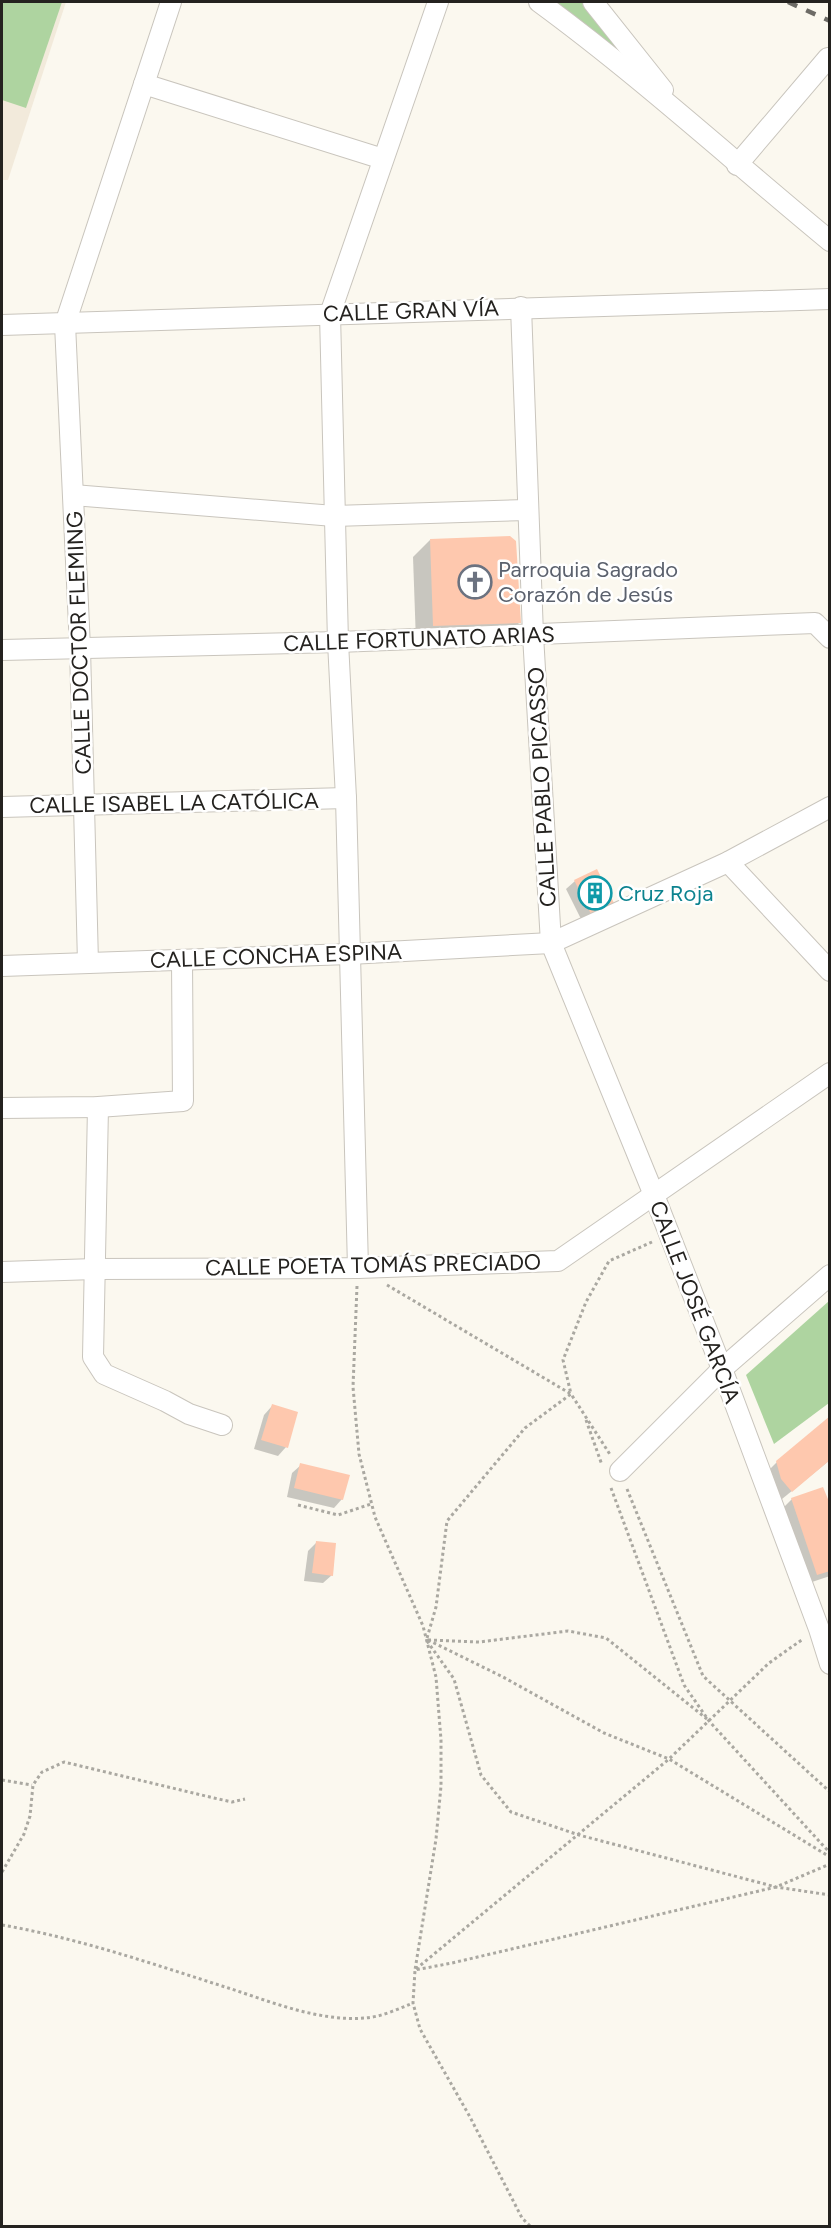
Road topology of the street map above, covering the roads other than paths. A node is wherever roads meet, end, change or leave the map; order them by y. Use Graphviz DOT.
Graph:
graph roads {
  1 [pos="171,2"];
  2 [pos="438,2"];
  3 [pos="539,2"];
  4 [pos="593,2"];
  5 [pos="828,58"];
  6 [pos="144,84"];
  7 [pos="693,124"];
  8 [pos="383,159"];
  9 [pos="737,165"];
  10 [pos="830,241"];
  11 [pos="826,295"];
  12 [pos="521,308"];
  13 [pos="330,314"];
  14 [pos="65,324"];
  15 [pos="2,325"];
  16 [pos="73,495"];
  17 [pos="528,510"];
  18 [pos="334,516"];
  19 [pos="533,635"];
  20 [pos="830,638"];
  21 [pos="338,642"];
  22 [pos="80,648"];
  23 [pos="2,650"];
  24 [pos="346,798"];
  25 [pos="85,806"];
  26 [pos="2,807"];
  27 [pos="830,807"];
  28 [pos="728,862"];
  29 [pos="551,943"];
  30 [pos="350,954"];
  31 [pos="182,960"];
  32 [pos="88,963"];
  33 [pos="2,966"];
  34 [pos="830,971"];
  35 [pos="830,1073"];
  36 [pos="98,1107"];
  37 [pos="2,1108"];
  38 [pos="654,1195"];
  39 [pos="358,1268"];
  40 [pos="95,1269"];
  41 [pos="2,1272"];
  42 [pos="830,1275"];
  43 [pos="722,1369"];
  44 [pos="222,1425"];
  45 [pos="611,1475"];
  46 [pos="824,1624"];
  47 [pos="830,1664"];
  1 -- 6 [label="street"];
  2 -- 8 [label="street"];
  3 -- 7 [label="street"];
  4 -- 7 [label="street"];
  5 -- 9 [label="street"];
  6 -- 8 [label="street"];
  6 -- 14 [label="street"];
  7 -- 9 [label="street"];
  8 -- 13 [label="street"];
  9 -- 10 [label="street"];
  11 -- 12 [label="street, CALLE GRAN VÍA"];
  12 -- 13 [label="street, CALLE GRAN VÍA"];
  12 -- 17 [label="street, CALLE PABLO PICASSO"];
  13 -- 14 [label="street, CALLE GRAN VÍA"];
  13 -- 18 [label="street"];
  14 -- 15 [label="street, CALLE GRAN VÍA"];
  14 -- 16 [label="street, CALLE DOCTOR FLEMING"];
  16 -- 18 [label="street"];
  16 -- 22 [label="street, CALLE DOCTOR FLEMING"];
  17 -- 18 [label="street"];
  17 -- 19 [label="street, CALLE PABLO PICASSO"];
  18 -- 21 [label="street"];
  19 -- 20 [label="street, CALLE FORTUNATO ARIAS"];
  19 -- 21 [label="street, CALLE FORTUNATO ARIAS"];
  19 -- 29 [label="street, CALLE PABLO PICASSO"];
  21 -- 22 [label="street, CALLE FORTUNATO ARIAS"];
  21 -- 24 [label="street"];
  22 -- 23 [label="street, CALLE FORTUNATO ARIAS"];
  22 -- 25 [label="street, CALLE DOCTOR FLEMING"];
  24 -- 25 [label="street, CALLE ISABEL LA CATÓLICA"];
  24 -- 30 [label="street"];
  25 -- 26 [label="street, CALLE ISABEL LA CATÓLICA"];
  25 -- 32 [label="street, CALLE DOCTOR FLEMING"];
  27 -- 28 [label="street"];
  28 -- 29 [label="street"];
  28 -- 34 [label="street"];
  29 -- 30 [label="street, CALLE CONCHA ESPINA"];
  29 -- 38 [label="street, CALLE JOSÉ GARCÍA"];
  30 -- 31 [label="street, CALLE CONCHA ESPINA"];
  30 -- 39 [label="street"];
  31 -- 32 [label="street, CALLE CONCHA ESPINA"];
  31 -- 36 [label="street"];
  32 -- 33 [label="street, CALLE CONCHA ESPINA"];
  35 -- 38 [label="street, CALLE POETA TOMÁS PRECIADO"];
  36 -- 37 [label="street"];
  36 -- 40 [label="street"];
  38 -- 39 [label="street, CALLE POETA TOMÁS PRECIADO"];
  38 -- 43 [label="street, CALLE JOSÉ GARCÍA"];
  39 -- 40 [label="street, CALLE POETA TOMÁS PRECIADO"];
  40 -- 41 [label="street, CALLE POETA TOMÁS PRECIADO"];
  40 -- 44 [label="street"];
  42 -- 43 [label="street"];
  43 -- 45 [label="street"];
  43 -- 46 [label="street, CALLE JOSÉ GARCÍA"];
  46 -- 47 [label="street, CALLE JOSÉ GARCÍA"];
}
